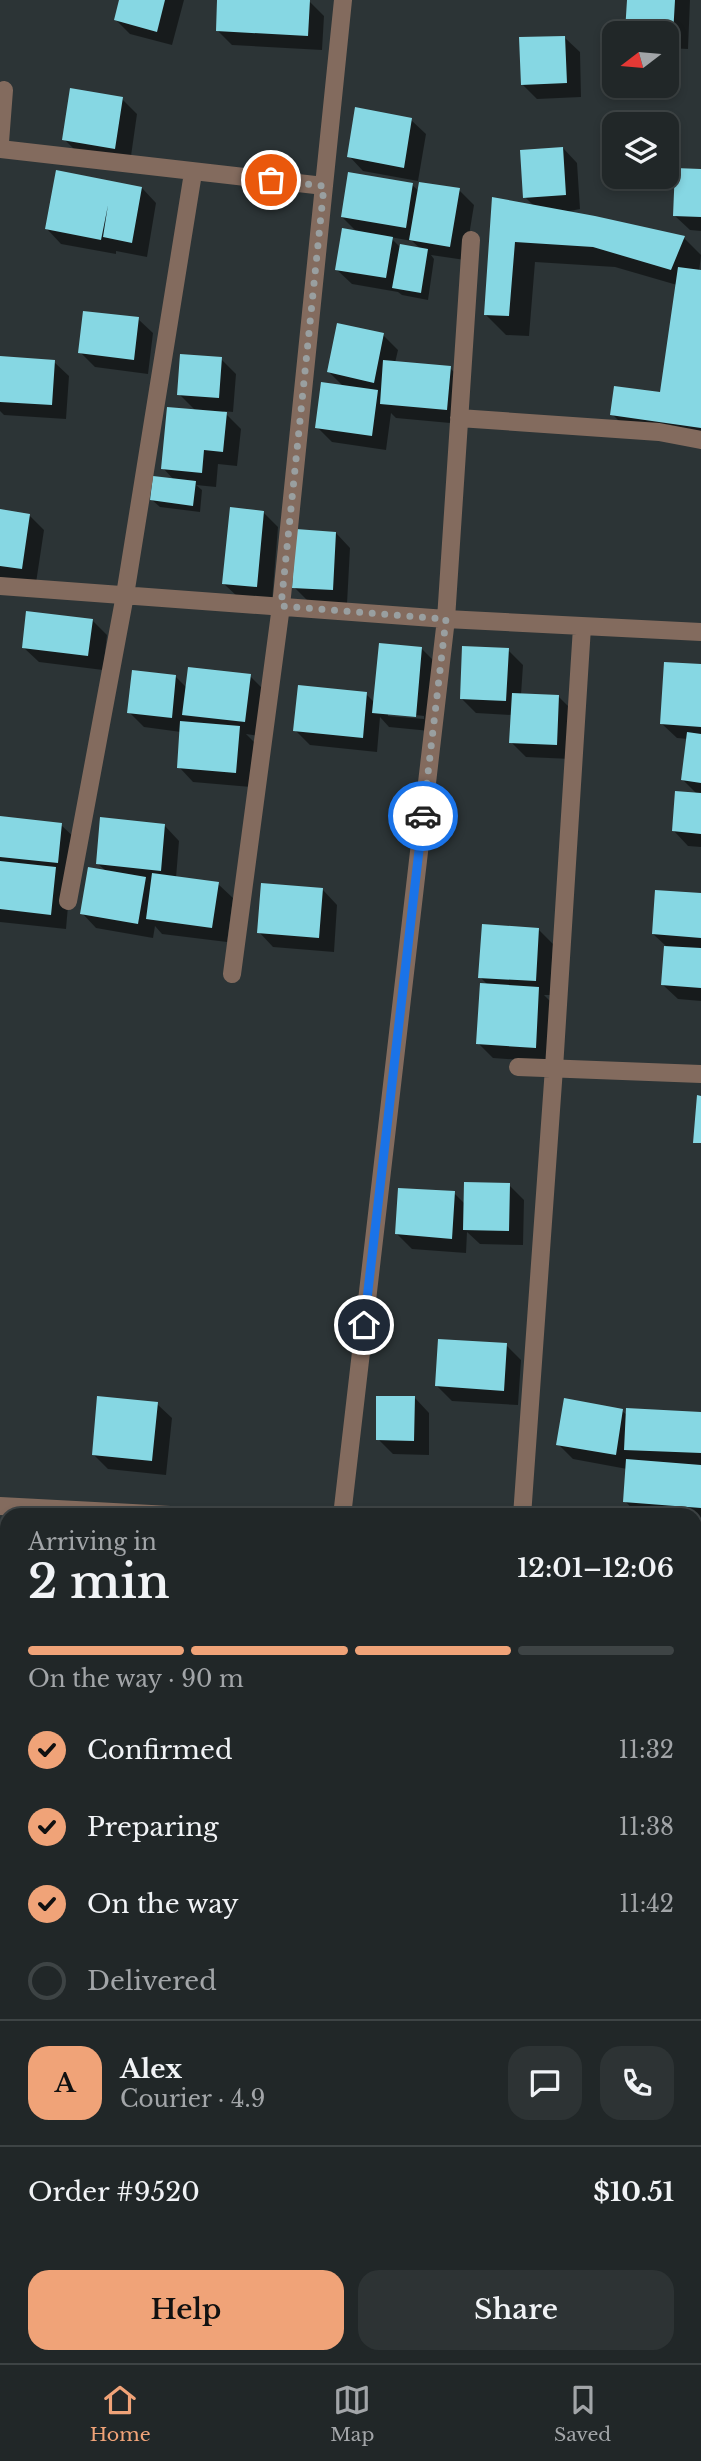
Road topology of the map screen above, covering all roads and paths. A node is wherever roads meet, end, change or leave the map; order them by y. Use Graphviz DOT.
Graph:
graph roads {
  1 [pos="343,0"];
  2 [pos="4,90"];
  3 [pos="0,142"];
  4 [pos="0,149"];
  5 [pos="193,173"];
  6 [pos="324,186"];
  7 [pos="471,240"];
  8 [pos="459,418"];
  9 [pos="701,440"];
  10 [pos="0,586"];
  11 [pos="125,595"];
  12 [pos="281,606"];
  13 [pos="446,619"];
  14 [pos="582,627"];
  15 [pos="701,632"];
  16 [pos="68,901"];
  17 [pos="232,974"];
  18 [pos="518,1067"];
  19 [pos="554,1068"];
  20 [pos="701,1074"];
  21 [pos="343,1508"];
  22 [pos="523,1508"];
  1 -- 6 [label="street"];
  2 -- 3 [label="street"];
  4 -- 5 [label="street"];
  5 -- 6 [label="street"];
  5 -- 11 [label="street"];
  6 -- 12 [label="street"];
  7 -- 8 [label="street"];
  8 -- 9 [label="street"];
  8 -- 13 [label="street"];
  10 -- 11 [label="street"];
  11 -- 12 [label="street"];
  11 -- 16 [label="street"];
  12 -- 13 [label="street"];
  12 -- 17 [label="street"];
  13 -- 14 [label="street"];
  13 -- 21 [label="street"];
  14 -- 15 [label="street"];
  14 -- 19 [label="street"];
  18 -- 19 [label="street"];
  19 -- 20 [label="street"];
  19 -- 22 [label="street"];
}
